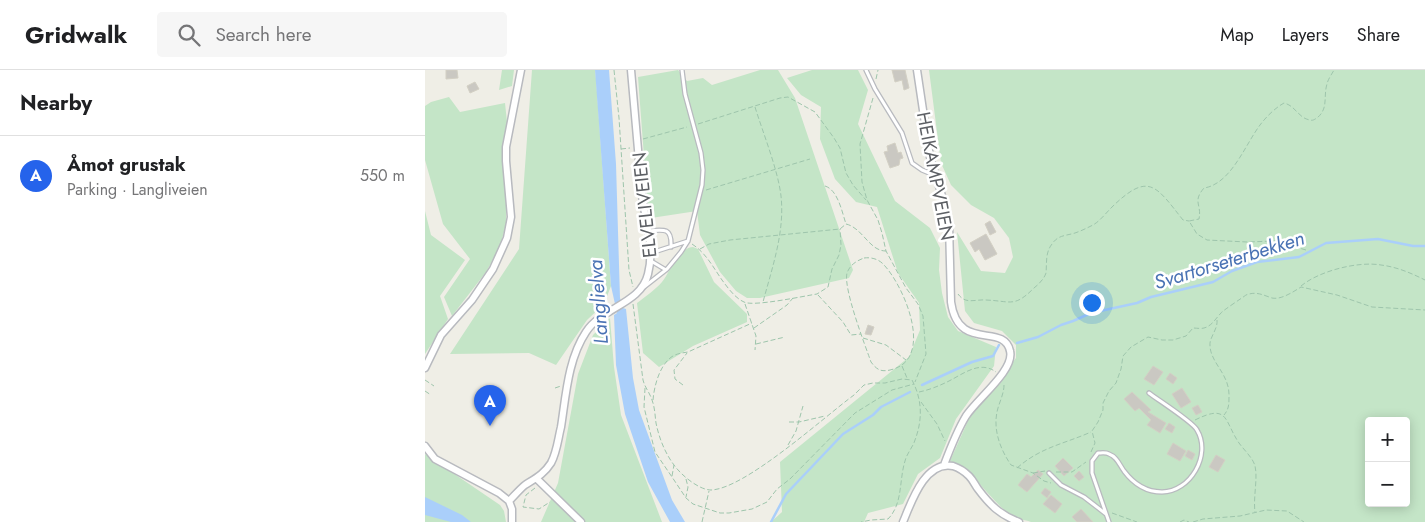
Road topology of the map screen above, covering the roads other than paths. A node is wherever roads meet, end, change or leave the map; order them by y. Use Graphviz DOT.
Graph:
graph roads {
  1 [pos="521,70"];
  2 [pos="631,70"];
  3 [pos="682,70"];
  4 [pos="866,70"];
  5 [pos="917,70"];
  6 [pos="934,175"];
  7 [pos="647,231"];
  8 [pos="688,241"];
  9 [pos="671,248"];
  10 [pos="650,253"];
  11 [pos="650,261"];
  12 [pos="666,270"];
  13 [pos="641,288"];
  14 [pos="425,368"];
  15 [pos="1149,393"];
  16 [pos="425,446"];
  17 [pos="944,465"];
  18 [pos="1048,472"];
  19 [pos="539,481"];
  20 [pos="509,501"];
  21 [pos="1106,514"];
  22 [pos="512,522"];
  23 [pos="581,522"];
  24 [pos="903,522"];
  25 [pos="1019,522"];
  26 [pos="1109,522"];
  1 -- 14 [label="street"];
  2 -- 7 [label="street, ELVELIVEIEN"];
  3 -- 8 [label="lane"];
  4 -- 6 [label="lane"];
  5 -- 6 [label="street, HEIKAMPVEIEN"];
  6 -- 17 [label="street, HEIKAMPVEIEN"];
  7 -- 9 [label="lane"];
  7 -- 10 [label="street, ELVELIVEIEN"];
  8 -- 9 [label="lane"];
  8 -- 12 [label="lane"];
  9 -- 10 [label="lane"];
  10 -- 11 [label="street, ELVELIVEIEN"];
  11 -- 12 [label="lane"];
  11 -- 13 [label="street, ELVELIVEIEN"];
  12 -- 13 [label="lane"];
  13 -- 19 [label="street, ELVELIVEIEN"];
  15 -- 21 [label="lane"];
  16 -- 20 [label="street"];
  17 -- 24 [label="street"];
  17 -- 25 [label="street"];
  18 -- 21 [label="lane"];
  19 -- 20 [label="street, ELVELIVEIEN"];
  19 -- 23 [label="street"];
  20 -- 22 [label="street"];
  21 -- 26 [label="lane"];
}
